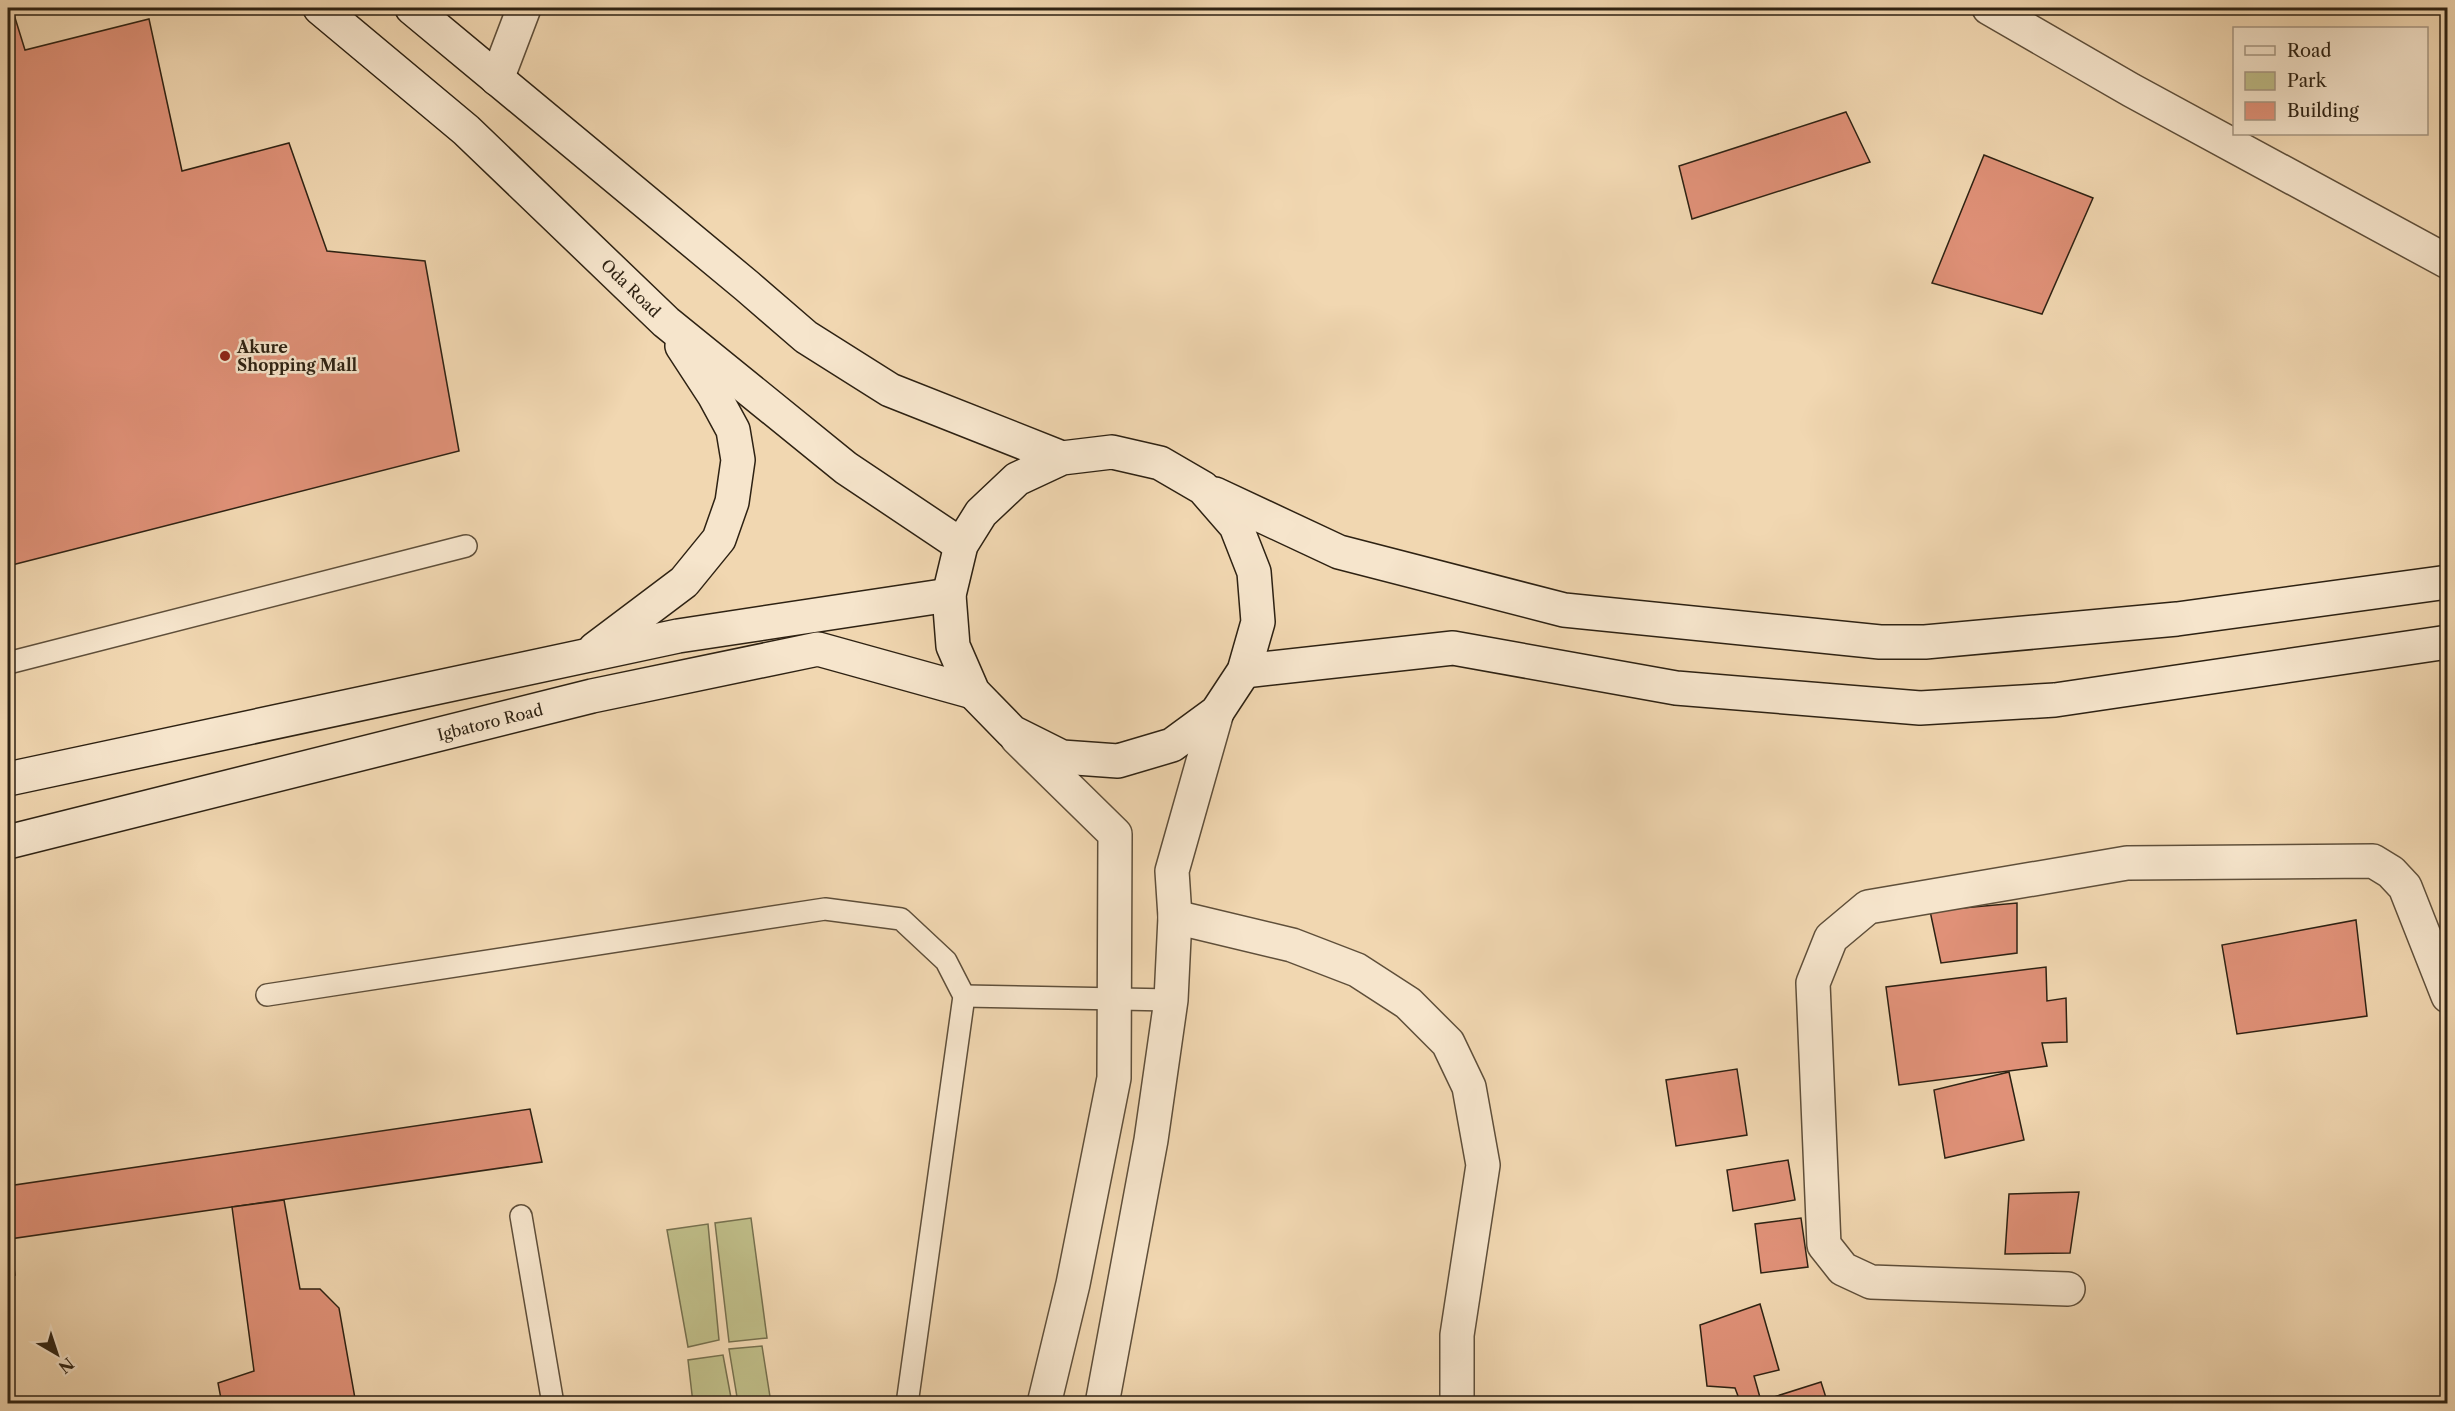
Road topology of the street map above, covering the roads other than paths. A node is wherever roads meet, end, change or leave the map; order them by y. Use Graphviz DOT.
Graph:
graph roads {
  1 [pos="320,8"];
  2 [pos="412,8"];
  3 [pos="524,8"];
  4 [pos="1989,8"];
  5 [pos="497,79"];
  6 [pos="2448,262"];
  7 [pos="666,322"];
  8 [pos="1062,458"];
  9 [pos="1203,488"];
  10 [pos="962,545"];
  11 [pos="466,546"];
  12 [pos="2448,582"];
  13 [pos="949,595"];
  14 [pos="2448,642"];
  15 [pos="587,655"];
  16 [pos="8,663"];
  17 [pos="1244,671"];
  18 [pos="973,692"];
  19 [pos="1217,712"];
  20 [pos="1012,732"];
  21 [pos="8,779"];
  22 [pos="8,842"];
  23 [pos="1175,917"];
  24 [pos="267,995"];
  25 [pos="964,996"];
  26 [pos="2448,996"];
  27 [pos="1114,998"];
  28 [pos="1171,1000"];
  29 [pos="521,1216"];
  30 [pos="2068,1289"];
  31 [pos="553,1404"];
  32 [pos="907,1404"];
  33 [pos="1044,1404"];
  34 [pos="1102,1404"];
  35 [pos="1457,1404"];
  1 -- 7 [label="street, Oda Road"];
  2 -- 5 [label="street"];
  3 -- 5 [label="street"];
  4 -- 6 [label="street"];
  5 -- 8 [label="street"];
  7 -- 10 [label="street, Oda Road"];
  7 -- 15 [label="street"];
  8 -- 9 [label="street"];
  8 -- 10 [label="street"];
  9 -- 12 [label="street"];
  9 -- 17 [label="street"];
  10 -- 13 [label="street"];
  11 -- 16 [label="lane"];
  13 -- 15 [label="street"];
  13 -- 18 [label="street"];
  14 -- 17 [label="street"];
  15 -- 21 [label="street"];
  17 -- 19 [label="street"];
  18 -- 20 [label="street"];
  18 -- 22 [label="street, Igbatoro Road"];
  19 -- 20 [label="street"];
  19 -- 23 [label="street"];
  20 -- 27 [label="street"];
  23 -- 28 [label="street"];
  23 -- 35 [label="street"];
  24 -- 25 [label="lane"];
  25 -- 27 [label="lane"];
  25 -- 32 [label="lane"];
  26 -- 30 [label="street"];
  27 -- 28 [label="lane"];
  27 -- 33 [label="street"];
  28 -- 34 [label="street"];
  29 -- 31 [label="lane"];
}
